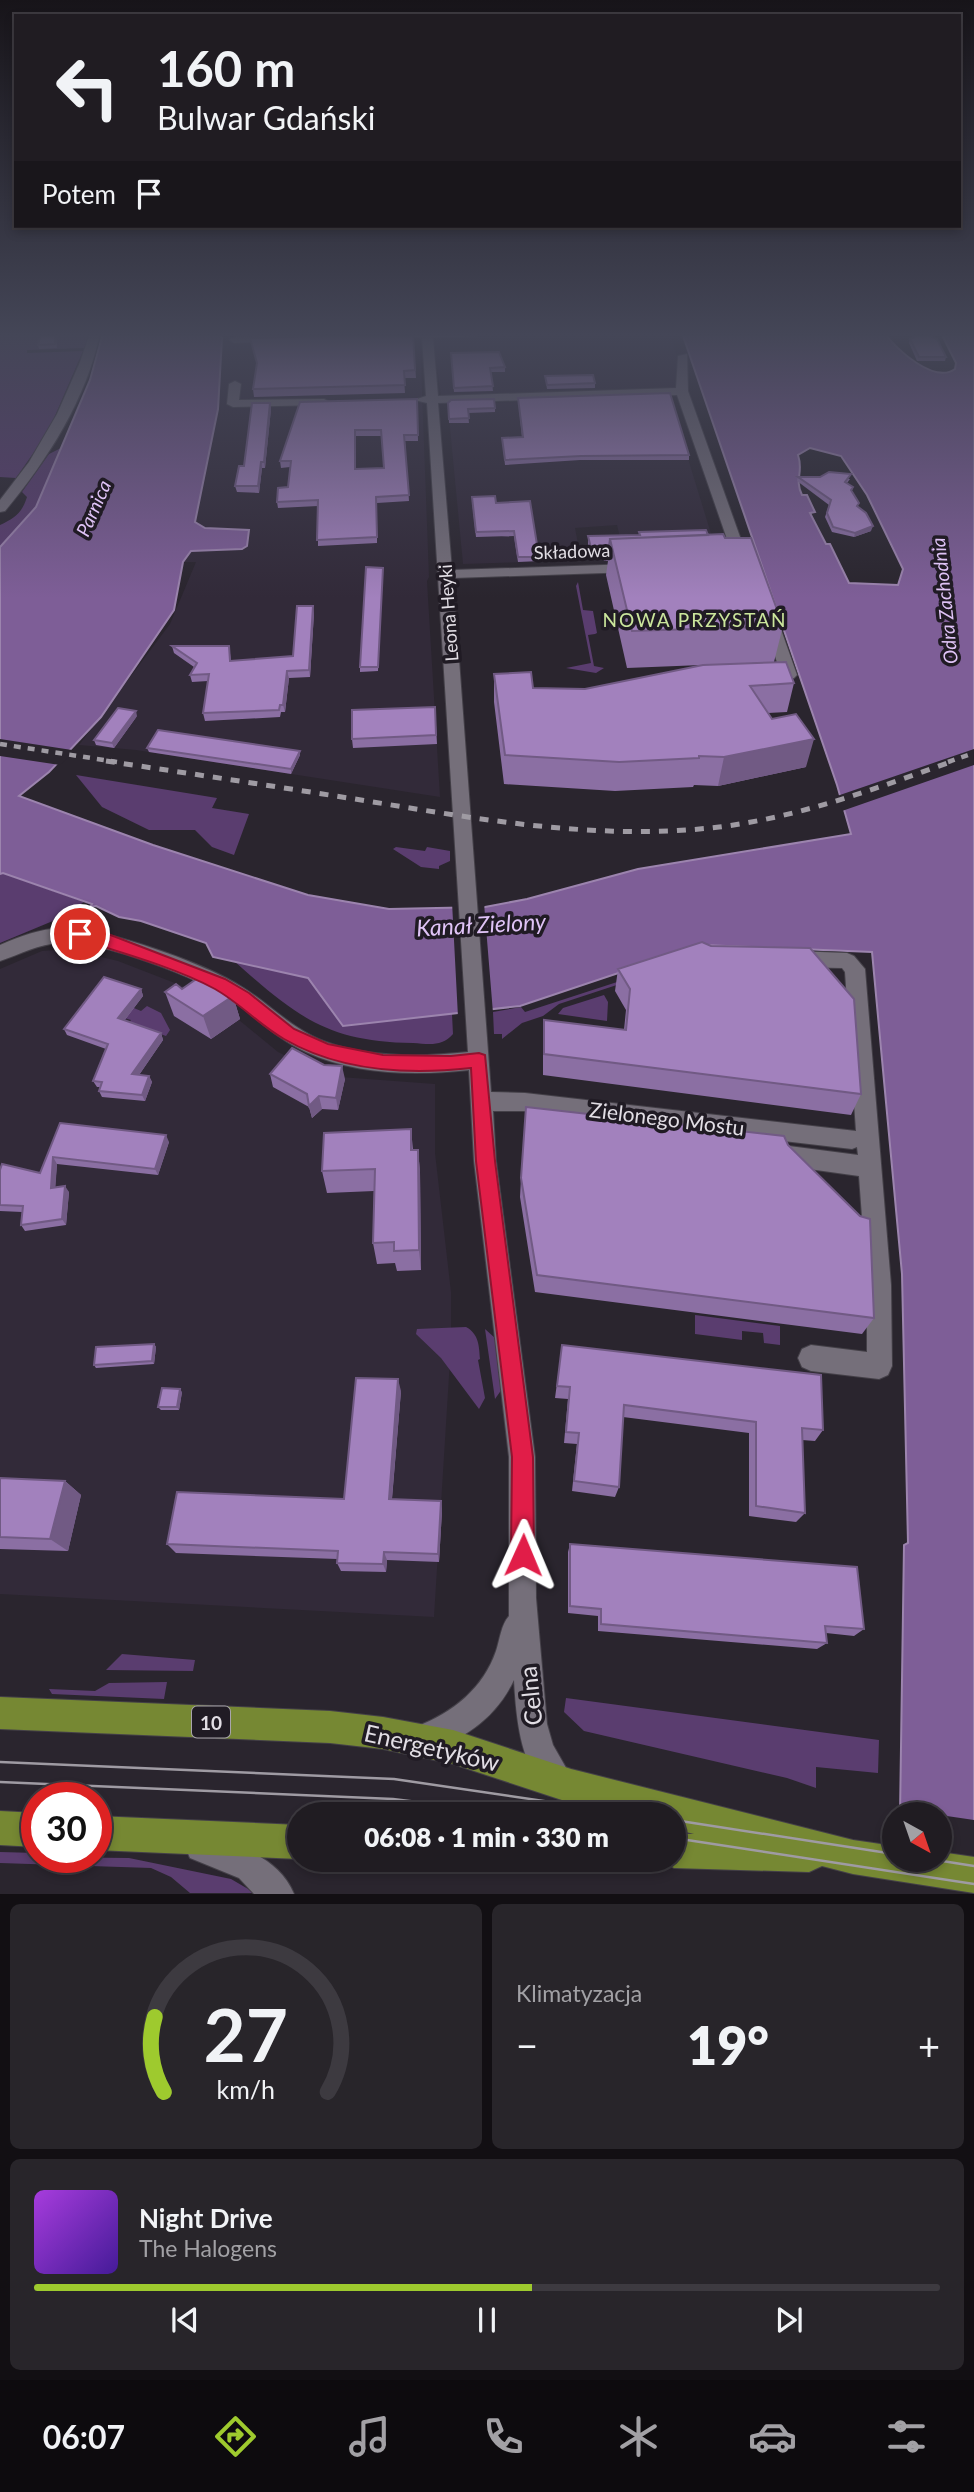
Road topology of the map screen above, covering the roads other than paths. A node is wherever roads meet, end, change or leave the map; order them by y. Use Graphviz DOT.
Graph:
graph roads {
  1 [pos="61,421"];
  2 [pos="434,421"];
  3 [pos="692,421"];
  4 [pos="0,508"];
  5 [pos="742,566"];
  6 [pos="649,567"];
  7 [pos="446,574"];
  8 [pos="766,607"];
  9 [pos="789,675"];
  10 [pos="467,894"];
  11 [pos="0,953"];
  12 [pos="766,958"];
  13 [pos="807,960"];
  14 [pos="824,979"];
  15 [pos="841,998"];
  16 [pos="858,1018"];
  17 [pos="479,1060"];
  18 [pos="481,1101"];
  19 [pos="852,1139"];
  20 [pos="869,1167"];
  21 [pos="815,1182"];
  22 [pos="850,1216"];
  23 [pos="874,1227"];
  24 [pos="811,1358"];
  25 [pos="522,1598"];
  26 [pos="0,1713"];
  27 [pos="420,1740"];
  28 [pos="564,1784"];
  29 [pos="0,1828"];
  30 [pos="21,1829"];
  31 [pos="112,1833"];
  32 [pos="149,1835"];
  33 [pos="287,1841"];
  34 [pos="686,1850"];
  35 [pos="853,1857"];
  36 [pos="974,1875"];
  37 [pos="278,1894"];
  1 -- 4 [label="street"];
  2 -- 7 [label="street, Leona Heyki"];
  3 -- 5 [label="street"];
  6 -- 7 [label="street, Składowa"];
  7 -- 10 [label="street, Leona Heyki"];
  8 -- 9 [label="street"];
  10 -- 17 [label="street, Celna"];
  11 -- 17 [label="street"];
  12 -- 13 [label="street"];
  13 -- 14 [label="street"];
  13 -- 16 [label="street"];
  15 -- 16 [label="street"];
  16 -- 20 [label="street"];
  17 -- 18 [label="street, Celna"];
  18 -- 19 [label="street, Zielonego Mostu"];
  18 -- 25 [label="street, Celna"];
  20 -- 21 [label="street"];
  20 -- 23 [label="street"];
  22 -- 23 [label="street"];
  23 -- 24 [label="street"];
  25 -- 27 [label="street, Celna"];
  25 -- 28 [label="street, Celna"];
  26 -- 27 [label="main road, Energetyków / 10"];
  27 -- 28 [label="main road, Energetyków / 10"];
  28 -- 35 [label="main road, Energetyków / 10"];
  29 -- 30 [label="main road"];
  31 -- 32 [label="main road"];
  32 -- 33 [label="main road"];
  32 -- 37 [label="street"];
  34 -- 35 [label="main road, Energetyków / 10"];
  35 -- 36 [label="main road, Energetyków / 10"];
}
